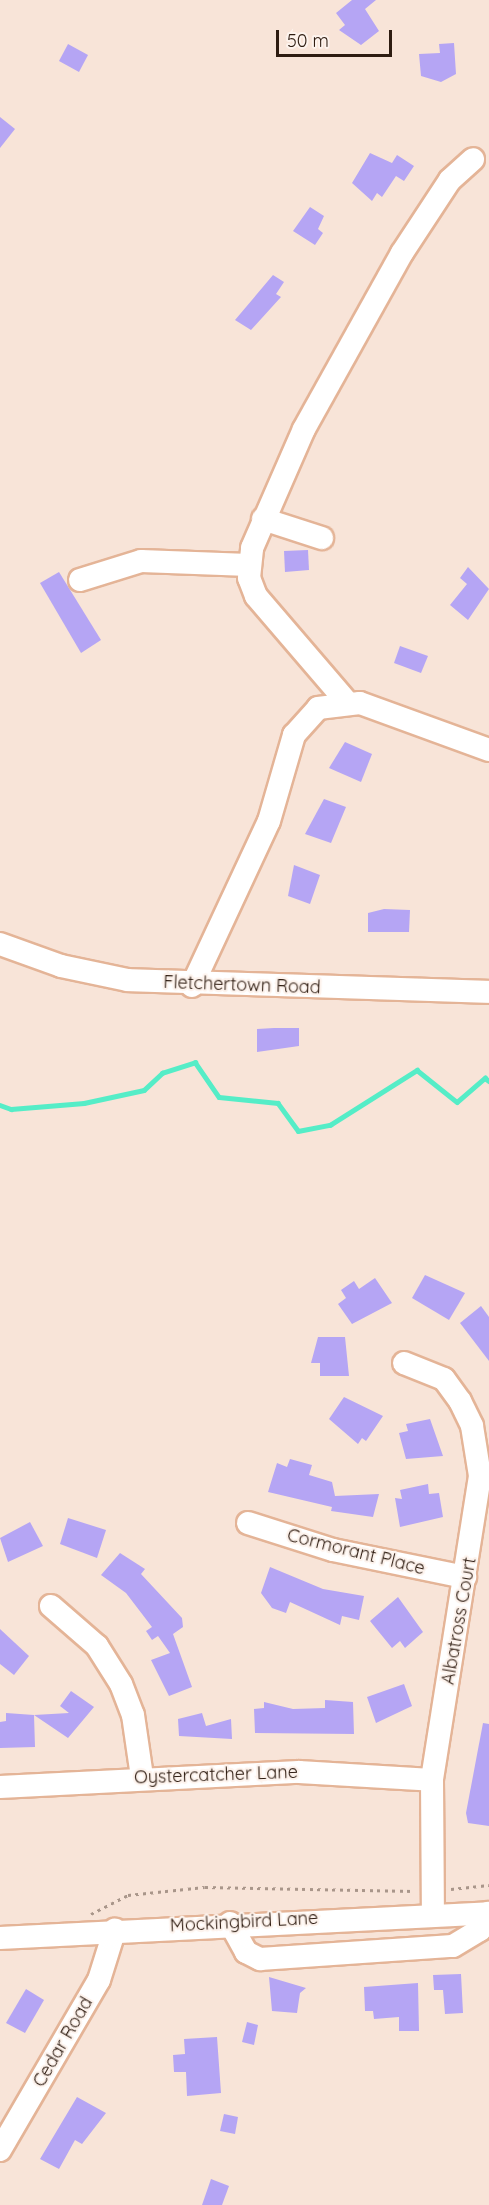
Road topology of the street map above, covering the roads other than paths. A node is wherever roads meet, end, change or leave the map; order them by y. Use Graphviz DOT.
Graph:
graph roads {
  1 [pos="473,159"];
  2 [pos="263,519"];
  3 [pos="322,538"];
  4 [pos="249,565"];
  5 [pos="80,580"];
  6 [pos="346,701"];
  7 [pos="489,750"];
  8 [pos="0,944"];
  9 [pos="192,986"];
  10 [pos="489,992"];
  11 [pos="404,1363"];
  12 [pos="248,1523"];
  13 [pos="465,1577"];
  14 [pos="51,1605"];
  15 [pos="142,1777"];
  16 [pos="432,1780"];
  17 [pos="0,1787"];
  18 [pos="433,1913"];
  19 [pos="489,1913"];
  20 [pos="230,1923"];
  21 [pos="115,1929"];
  22 [pos="0,1938"];
  23 [pos="0,2150"];
  1 -- 2 [label="street"];
  2 -- 3 [label="street"];
  2 -- 4 [label="street"];
  4 -- 5 [label="street"];
  4 -- 6 [label="street"];
  6 -- 7 [label="street"];
  6 -- 9 [label="street"];
  8 -- 9 [label="street, Fletchertown Road"];
  9 -- 10 [label="street, Fletchertown Road"];
  11 -- 13 [label="street, Albatross Court"];
  12 -- 13 [label="street, Cormorant Place"];
  13 -- 16 [label="street, Albatross Court"];
  14 -- 15 [label="street"];
  15 -- 16 [label="street, Oystercatcher Lane"];
  15 -- 17 [label="street, Oystercatcher Lane"];
  16 -- 18 [label="street, Albatross Court"];
  18 -- 19 [label="street, Mockingbird Lane"];
  18 -- 20 [label="street, Mockingbird Lane"];
  19 -- 20 [label="street"];
  20 -- 21 [label="street, Mockingbird Lane"];
  21 -- 22 [label="street, Mockingbird Lane"];
  21 -- 23 [label="street, Cedar Road"];
}
